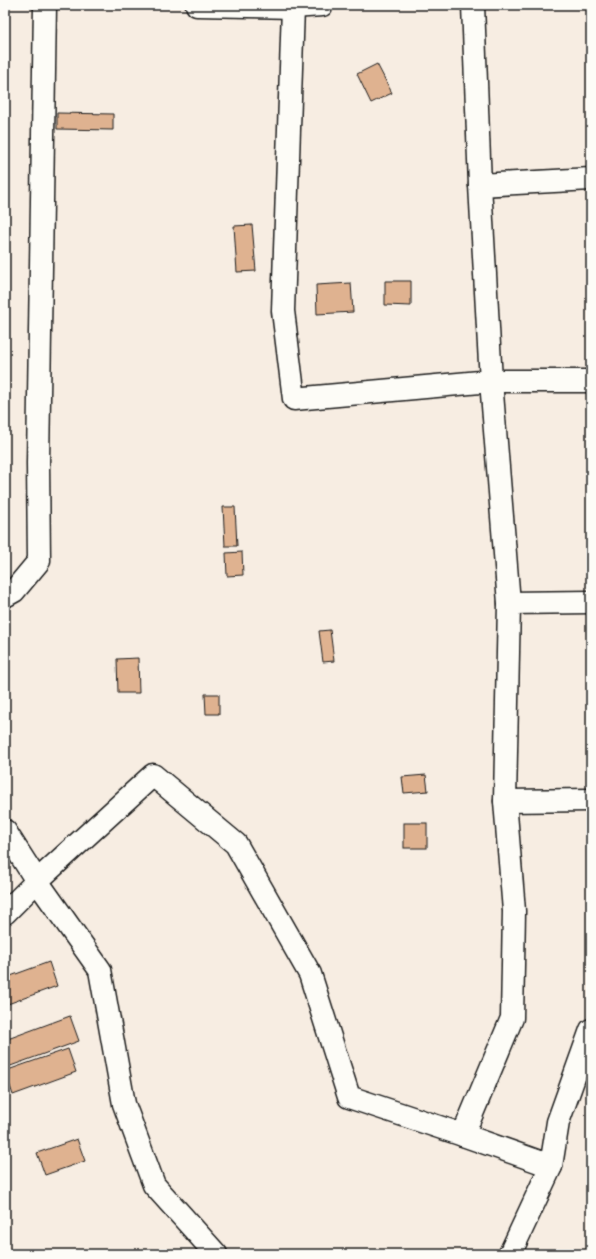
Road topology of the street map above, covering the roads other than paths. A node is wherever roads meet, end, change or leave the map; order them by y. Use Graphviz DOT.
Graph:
graph roads {
  1 [pos="46,5"];
  2 [pos="198,5"];
  3 [pos="322,5"];
  4 [pos="473,5"];
  5 [pos="293,7"];
  6 [pos="591,179"];
  7 [pos="480,185"];
  8 [pos="491,381"];
  9 [pos="591,381"];
  10 [pos="5,596"];
  11 [pos="591,602"];
  12 [pos="509,603"];
  13 [pos="591,800"];
  14 [pos="505,801"];
  15 [pos="5,831"];
  16 [pos="37,881"];
  17 [pos="5,913"];
  18 [pos="591,1030"];
  19 [pos="463,1135"];
  20 [pos="551,1166"];
  21 [pos="216,1254"];
  22 [pos="510,1254"];
  1 -- 10 [label="street"];
  2 -- 5 [label="street"];
  3 -- 5 [label="street"];
  4 -- 7 [label="street"];
  5 -- 8 [label="street"];
  6 -- 7 [label="street"];
  7 -- 8 [label="street"];
  8 -- 9 [label="street"];
  8 -- 12 [label="street"];
  11 -- 12 [label="street"];
  12 -- 14 [label="street"];
  13 -- 14 [label="street"];
  14 -- 19 [label="street"];
  15 -- 16 [label="street"];
  16 -- 17 [label="street"];
  16 -- 19 [label="street"];
  16 -- 21 [label="street"];
  18 -- 20 [label="street"];
  19 -- 20 [label="street"];
  20 -- 22 [label="street"];
}
